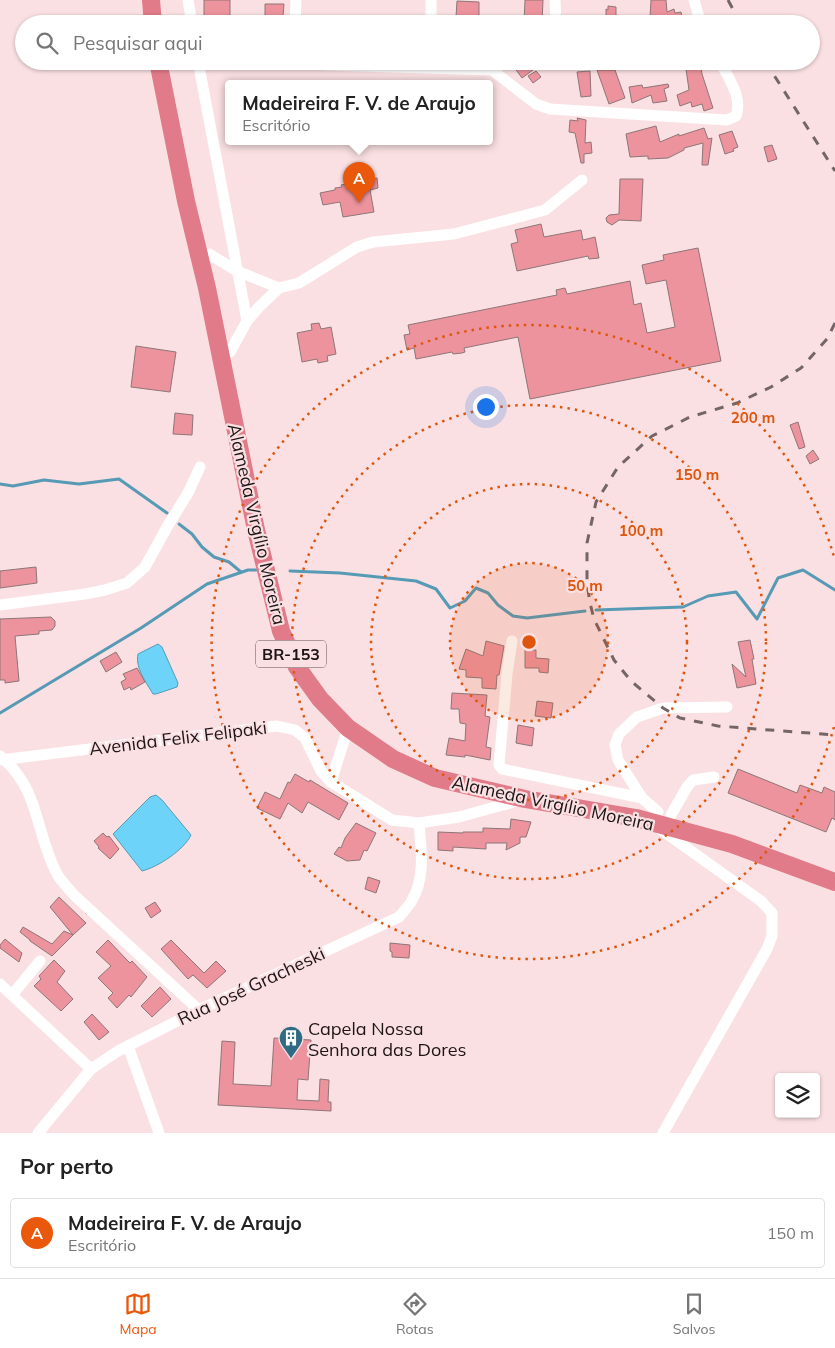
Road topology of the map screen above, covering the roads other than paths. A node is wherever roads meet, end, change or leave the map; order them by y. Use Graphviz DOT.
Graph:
graph roads {
  1 [pos="151,0"];
  2 [pos="162,0"];
  3 [pos="188,0"];
  4 [pos="296,0"];
  5 [pos="431,0"];
  6 [pos="555,0"];
  7 [pos="694,0"];
  8 [pos="152,15"];
  9 [pos="163,15"];
  10 [pos="190,15"];
  11 [pos="295,15"];
  12 [pos="431,15"];
  13 [pos="556,15"];
  14 [pos="698,15"];
  15 [pos="160,70"];
  16 [pos="172,70"];
  17 [pos="200,70"];
  18 [pos="492,70"];
  19 [pos="724,70"];
  20 [pos="582,180"];
  21 [pos="209,254"];
  22 [pos="237,271"];
  23 [pos="279,288"];
  24 [pos="247,321"];
  25 [pos="230,352"];
  26 [pos="200,467"];
  27 [pos="0,605"];
  28 [pos="512,641"];
  29 [pos="727,707"];
  30 [pos="348,728"];
  31 [pos="1,758"];
  32 [pos="714,777"];
  33 [pos="331,782"];
  34 [pos="642,798"];
  35 [pos="525,799"];
  36 [pos="660,816"];
  37 [pos="418,823"];
  38 [pos="835,870"];
  39 [pos="835,882"];
  40 [pos="40,961"];
  41 [pos="0,984"];
  42 [pos="12,995"];
  43 [pos="199,1010"];
  44 [pos="128,1046"];
  45 [pos="91,1069"];
  46 [pos="38,1133"];
  47 [pos="159,1133"];
  48 [pos="663,1133"];
  1 -- 8 [label="highway"];
  2 -- 9 [label="highway"];
  3 -- 10 [label="street"];
  4 -- 11 [label="street"];
  5 -- 12 [label="street"];
  6 -- 13 [label="street"];
  7 -- 14 [label="street"];
  15 -- 30 [label="highway, Alameda Virgílio Moreira / BR-153"];
  16 -- 21 [label="highway, Alameda Virgílio Moreira / BR-153"];
  17 -- 22 [label="street"];
  18 -- 19 [label="street"];
  20 -- 23 [label="street"];
  21 -- 22 [label="street"];
  21 -- 25 [label="highway, Alameda Virgílio Moreira / BR-153"];
  22 -- 23 [label="street"];
  22 -- 24 [label="street"];
  23 -- 24 [label="street"];
  24 -- 25 [label="street"];
  25 -- 36 [label="highway, Alameda Virgílio Moreira / BR-153"];
  26 -- 27 [label="street"];
  28 -- 34 [label="street"];
  29 -- 34 [label="street"];
  30 -- 33 [label="street"];
  30 -- 35 [label="highway, Alameda Virgílio Moreira / BR-153"];
  31 -- 33 [label="street, Avenida Felix Felipaki"];
  31 -- 43 [label="street"];
  32 -- 36 [label="street"];
  33 -- 37 [label="street, Avenida Felix Felipaki"];
  34 -- 36 [label="street"];
  35 -- 36 [label="highway, Alameda Virgílio Moreira / BR-153"];
  35 -- 37 [label="street, Avenida Felix Felipaki"];
  36 -- 38 [label="highway, Alameda Virgílio Moreira / BR-153"];
  36 -- 39 [label="highway, Alameda Virgílio Moreira / BR-153"];
  36 -- 48 [label="street"];
  37 -- 43 [label="street, Rua José Gracheski"];
  40 -- 42 [label="street"];
  41 -- 42 [label="street"];
  42 -- 45 [label="street"];
  43 -- 44 [label="street, Rua José Gracheski"];
  44 -- 45 [label="street, Rua José Gracheski"];
  44 -- 47 [label="street"];
  45 -- 46 [label="street, Rua José Gracheski"];
}
